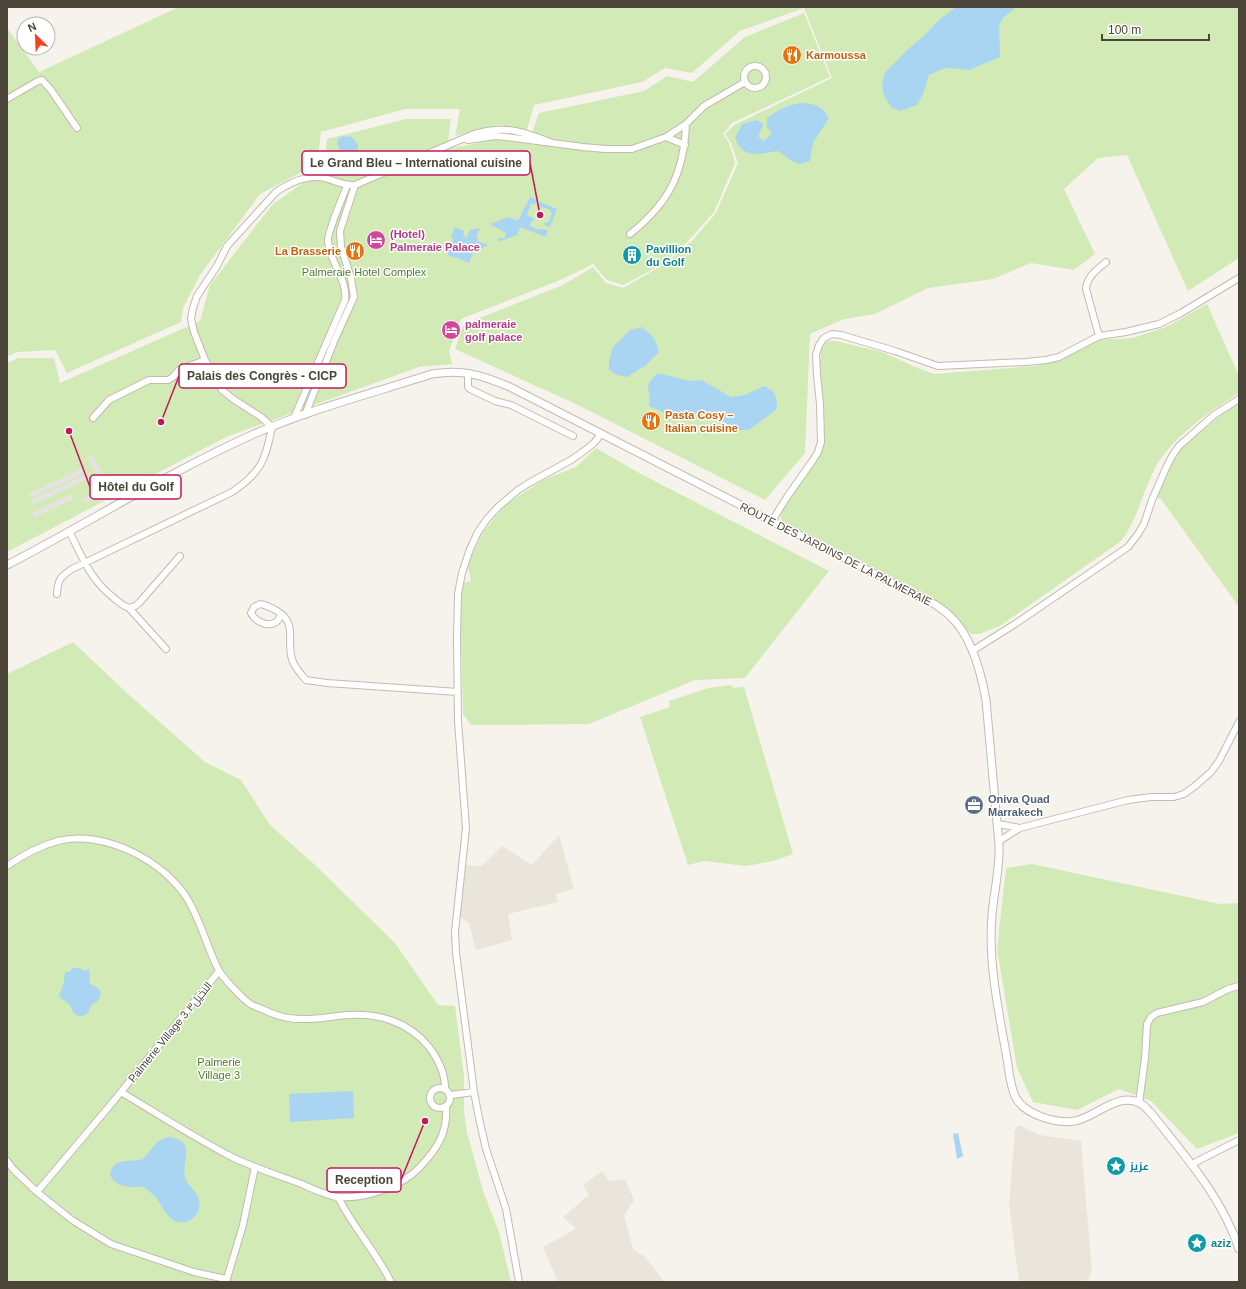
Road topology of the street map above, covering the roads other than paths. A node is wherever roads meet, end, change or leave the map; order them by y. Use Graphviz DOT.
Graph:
graph roads {
  1 [pos="745,82"];
  2 [pos="7,99"];
  3 [pos="686,124"];
  4 [pos="77,128"];
  5 [pos="666,136"];
  6 [pos="685,145"];
  7 [pos="356,185"];
  8 [pos="347,186"];
  9 [pos="630,234"];
  10 [pos="1106,262"];
  11 [pos="1239,278"];
  12 [pos="1099,336"];
  13 [pos="328,337"];
  14 [pos="335,339"];
  15 [pos="205,360"];
  16 [pos="468,373"];
  17 [pos="1239,399"];
  18 [pos="304,415"];
  19 [pos="92,418"];
  20 [pos="294,418"];
  21 [pos="272,426"];
  22 [pos="602,434"];
  23 [pos="573,436"];
  24 [pos="772,521"];
  25 [pos="70,531"];
  26 [pos="180,556"];
  27 [pos="85,563"];
  28 [pos="7,565"];
  29 [pos="57,594"];
  30 [pos="129,608"];
  31 [pos="281,614"];
  32 [pos="166,649"];
  33 [pos="972,651"];
  34 [pos="458,692"];
  35 [pos="1239,722"];
  36 [pos="998,824"];
  37 [pos="1020,828"];
  38 [pos="999,841"];
  39 [pos="7,866"];
  40 [pos="219,971"];
  41 [pos="1239,986"];
  42 [pos="445,1088"];
  43 [pos="121,1092"];
  44 [pos="474,1092"];
  45 [pos="451,1095"];
  46 [pos="1139,1103"];
  47 [pos="446,1106"];
  48 [pos="1239,1140"];
  49 [pos="7,1161"];
  50 [pos="1192,1164"];
  51 [pos="255,1167"];
  52 [pos="37,1192"];
  53 [pos="338,1197"];
  54 [pos="1239,1249"];
  55 [pos="226,1281"];
  56 [pos="391,1282"];
  57 [pos="519,1282"];
  1 -- 3 [label="street"];
  2 -- 4 [label="street"];
  3 -- 5 [label="street"];
  3 -- 6 [label="street"];
  5 -- 6 [label="street"];
  5 -- 7 [label="street"];
  6 -- 9 [label="street"];
  7 -- 8 [label="street"];
  7 -- 14 [label="street"];
  8 -- 13 [label="street"];
  8 -- 15 [label="street"];
  10 -- 12 [label="street"];
  11 -- 12 [label="street"];
  12 -- 24 [label="street"];
  13 -- 14 [label="street"];
  13 -- 20 [label="street"];
  14 -- 18 [label="street"];
  15 -- 19 [label="street"];
  15 -- 21 [label="street"];
  16 -- 18 [label="street, ROUTE DES JARDINS DE LA PALMERAIE"];
  16 -- 22 [label="street, ROUTE DES JARDINS DE LA PALMERAIE"];
  16 -- 23 [label="street"];
  17 -- 33 [label="street"];
  18 -- 20 [label="street, ROUTE DES JARDINS DE LA PALMERAIE"];
  20 -- 21 [label="street, ROUTE DES JARDINS DE LA PALMERAIE"];
  21 -- 25 [label="street, ROUTE DES JARDINS DE LA PALMERAIE"];
  21 -- 27 [label="street"];
  22 -- 24 [label="street, ROUTE DES JARDINS DE LA PALMERAIE"];
  22 -- 34 [label="street"];
  24 -- 33 [label="street, ROUTE DES JARDINS DE LA PALMERAIE"];
  25 -- 27 [label="street"];
  25 -- 28 [label="street, ROUTE DES JARDINS DE LA PALMERAIE"];
  26 -- 30 [label="street"];
  27 -- 29 [label="street"];
  27 -- 30 [label="street"];
  30 -- 32 [label="street"];
  31 -- 31 [label="street"];
  31 -- 34 [label="street"];
  33 -- 36 [label="street, ROUTE DES JARDINS DE LA PALMERAIE"];
  34 -- 44 [label="street"];
  35 -- 37 [label="street"];
  36 -- 37 [label="street"];
  36 -- 38 [label="street, ROUTE DES JARDINS DE LA PALMERAIE"];
  37 -- 38 [label="street"];
  38 -- 46 [label="street, ROUTE DES JARDINS DE LA PALMERAIE"];
  39 -- 40 [label="street, Palmerie Village 3 النخيل٣"];
  40 -- 42 [label="street, Palmerie Village 3 النخيل٣"];
  40 -- 43 [label="street, Palmerie Village 3 النخيل٣"];
  41 -- 46 [label="street"];
  42 -- 45 [label="street, Palmerie Village 3 النخيل٣"];
  42 -- 47 [label="street"];
  43 -- 51 [label="street, Palmerie Village 3 النخيل٣"];
  43 -- 52 [label="street, Palmerie Village 3 النخيل٣"];
  44 -- 45 [label="street"];
  44 -- 57 [label="street"];
  45 -- 47 [label="street, Palmerie Village 3 النخيل٣"];
  46 -- 50 [label="street"];
  47 -- 53 [label="street, Palmerie Village 3 النخيل٣"];
  48 -- 50 [label="street"];
  49 -- 52 [label="street"];
  50 -- 54 [label="street"];
  51 -- 53 [label="street, Palmerie Village 3 النخيل٣"];
  51 -- 55 [label="street"];
  52 -- 55 [label="street"];
  53 -- 56 [label="street"];
}
